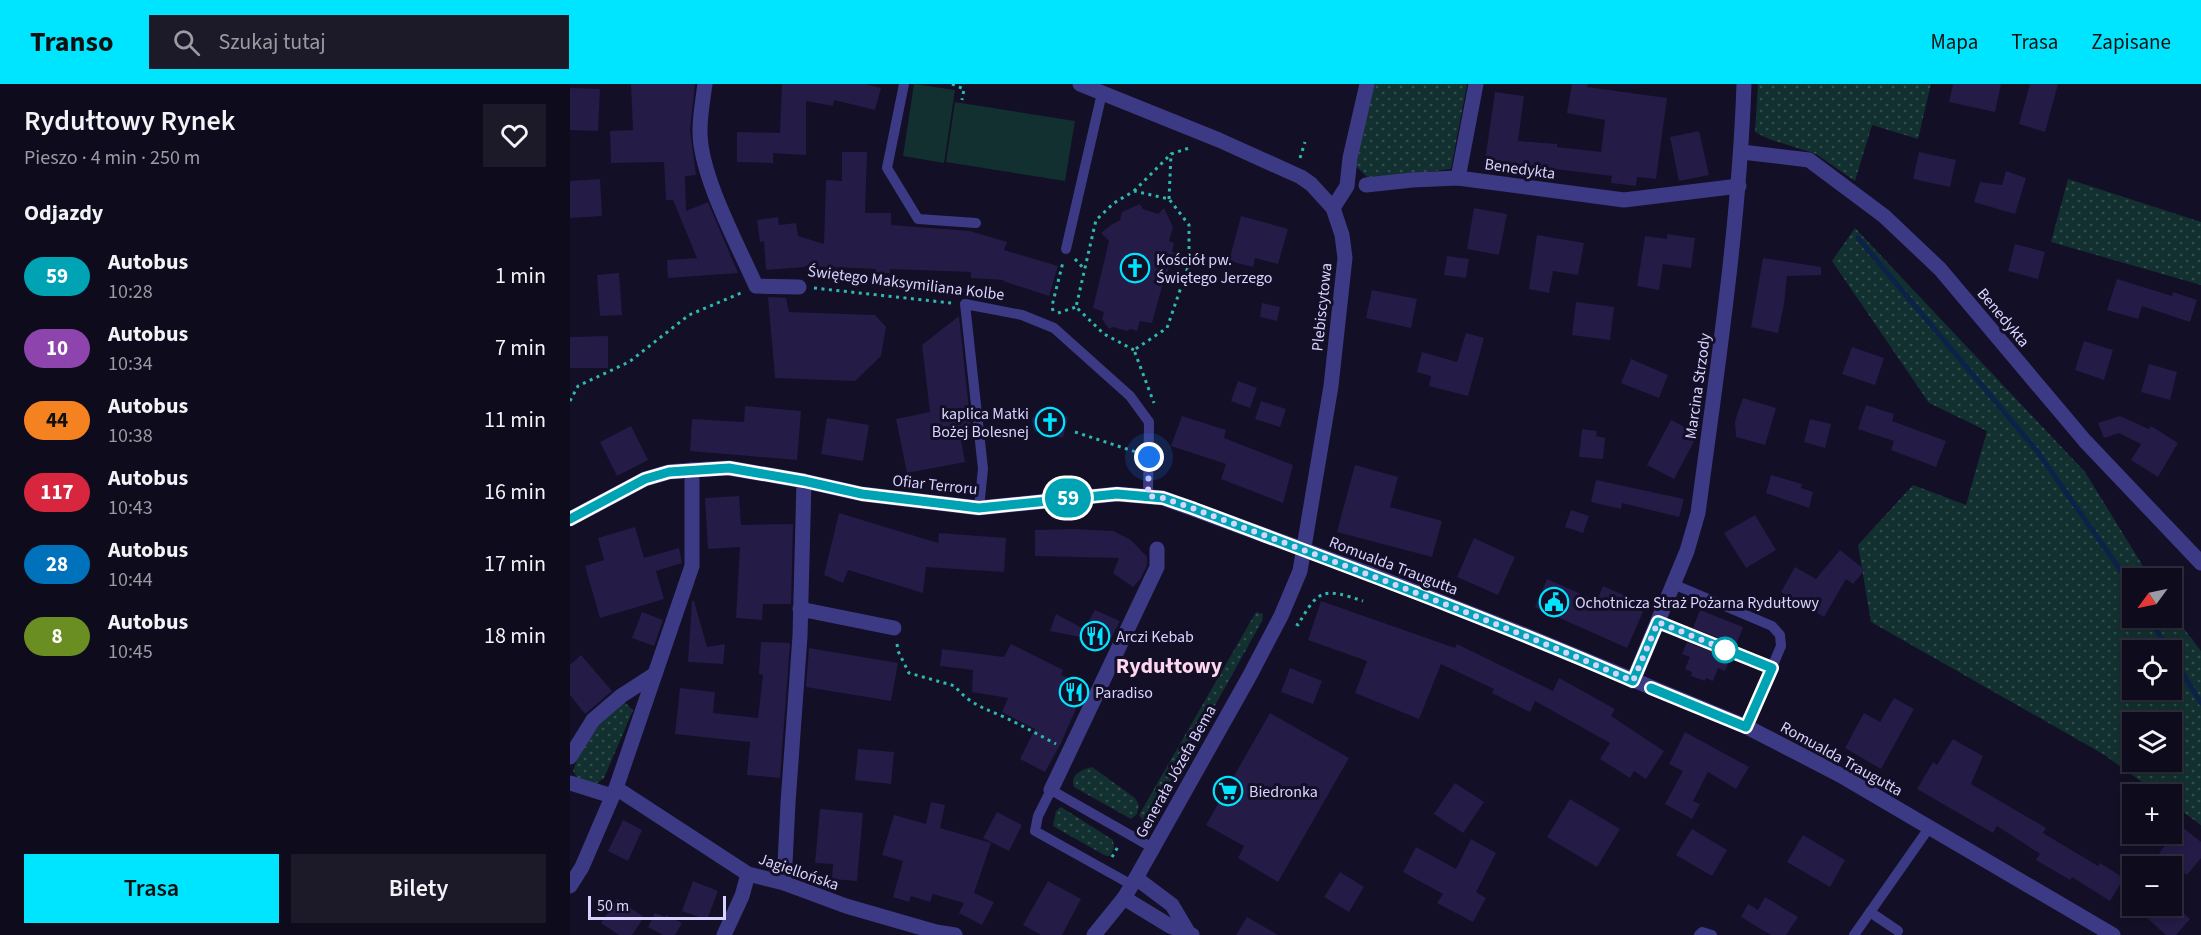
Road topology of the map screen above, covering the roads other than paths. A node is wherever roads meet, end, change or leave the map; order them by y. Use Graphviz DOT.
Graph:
graph roads {
  1 [pos="705,84"];
  2 [pos="904,84"];
  3 [pos="1080,84"];
  4 [pos="1367,84"];
  5 [pos="1476,84"];
  6 [pos="1744,84"];
  7 [pos="1102,93"];
  8 [pos="1742,152"];
  9 [pos="1458,178"];
  10 [pos="1366,185"];
  11 [pos="1740,186"];
  12 [pos="1333,208"];
  13 [pos="976,223"];
  14 [pos="1066,249"];
  15 [pos="799,287"];
  16 [pos="692,470"];
  17 [pos="804,481"];
  18 [pos="1148,496"];
  19 [pos="979,508"];
  20 [pos="570,519"];
  21 [pos="1157,549"];
  22 [pos="1304,551"];
  23 [pos="2201,563"];
  24 [pos="1673,584"];
  25 [pos="800,609"];
  26 [pos="1658,622"];
  27 [pos="894,628"];
  28 [pos="1772,668"];
  29 [pos="655,674"];
  30 [pos="1633,681"];
  31 [pos="1746,727"];
  32 [pos="570,757"];
  33 [pos="570,783"];
  34 [pos="1051,789"];
  35 [pos="614,792"];
  36 [pos="1929,828"];
  37 [pos="1153,848"];
  38 [pos="576,863"];
  39 [pos="748,874"];
  40 [pos="1134,881"];
  41 [pos="784,884"];
  42 [pos="570,886"];
  43 [pos="1124,898"];
  44 [pos="1870,912"];
  45 [pos="1898,931"];
  46 [pos="1190,933"];
  47 [pos="724,935"];
  48 [pos="955,935"];
  49 [pos="1094,935"];
  50 [pos="1699,935"];
  51 [pos="1712,935"];
  52 [pos="1854,935"];
  53 [pos="2113,935"];
  1 -- 15 [label="street, Świętego Maksymiliana Kolbe"];
  2 -- 13 [label="lane"];
  3 -- 7 [label="street, Plebiscytowa"];
  4 -- 12 [label="street"];
  5 -- 9 [label="street"];
  6 -- 8 [label="street, Marcina Strzody"];
  7 -- 12 [label="street, Plebiscytowa"];
  7 -- 14 [label="lane"];
  8 -- 11 [label="street, Marcina Strzody"];
  8 -- 23 [label="street, Benedykta"];
  9 -- 10 [label="street, Benedykta"];
  9 -- 11 [label="street, Benedykta"];
  11 -- 24 [label="street, Marcina Strzody"];
  12 -- 22 [label="street, Plebiscytowa"];
  16 -- 17 [label="street, Ofiar Terroru"];
  16 -- 20 [label="street, Ofiar Terroru"];
  16 -- 29 [label="street"];
  17 -- 19 [label="street, Ofiar Terroru"];
  17 -- 25 [label="street"];
  18 -- 19 [label="street, Ofiar Terroru"];
  18 -- 19 [label="lane, Świętego Maksymiliana Kolbe"];
  18 -- 22 [label="street, Ofiar Terroru"];
  21 -- 34 [label="street"];
  22 -- 30 [label="street, Romualda Traugutta"];
  22 -- 37 [label="street, Generała Józefa Bema"];
  24 -- 26 [label="street, Marcina Strzody"];
  24 -- 28 [label="lane"];
  25 -- 27 [label="street"];
  25 -- 41 [label="street"];
  26 -- 28 [label="lane"];
  26 -- 30 [label="street, Marcina Strzody"];
  28 -- 31 [label="lane"];
  29 -- 32 [label="street"];
  29 -- 35 [label="street"];
  30 -- 31 [label="street, Romualda Traugutta"];
  31 -- 36 [label="street, Romualda Traugutta"];
  33 -- 35 [label="street, Jagiellońska"];
  34 -- 37 [label="lane"];
  34 -- 40 [label="lane"];
  35 -- 38 [label="street"];
  35 -- 39 [label="street, Jagiellońska"];
  36 -- 44 [label="lane"];
  36 -- 53 [label="street, Romualda Traugutta"];
  37 -- 40 [label="street, Generała Józefa Bema"];
  38 -- 42 [label="street"];
  39 -- 41 [label="street, Jagiellońska"];
  39 -- 47 [label="street"];
  40 -- 43 [label="street, Generała Józefa Bema"];
  40 -- 46 [label="street"];
  41 -- 48 [label="street, Jagiellońska"];
  43 -- 46 [label="street"];
  43 -- 49 [label="street, Generała Józefa Bema"];
  44 -- 45 [label="lane"];
  44 -- 52 [label="lane"];
  50 -- 51 [label="lane"];
}
